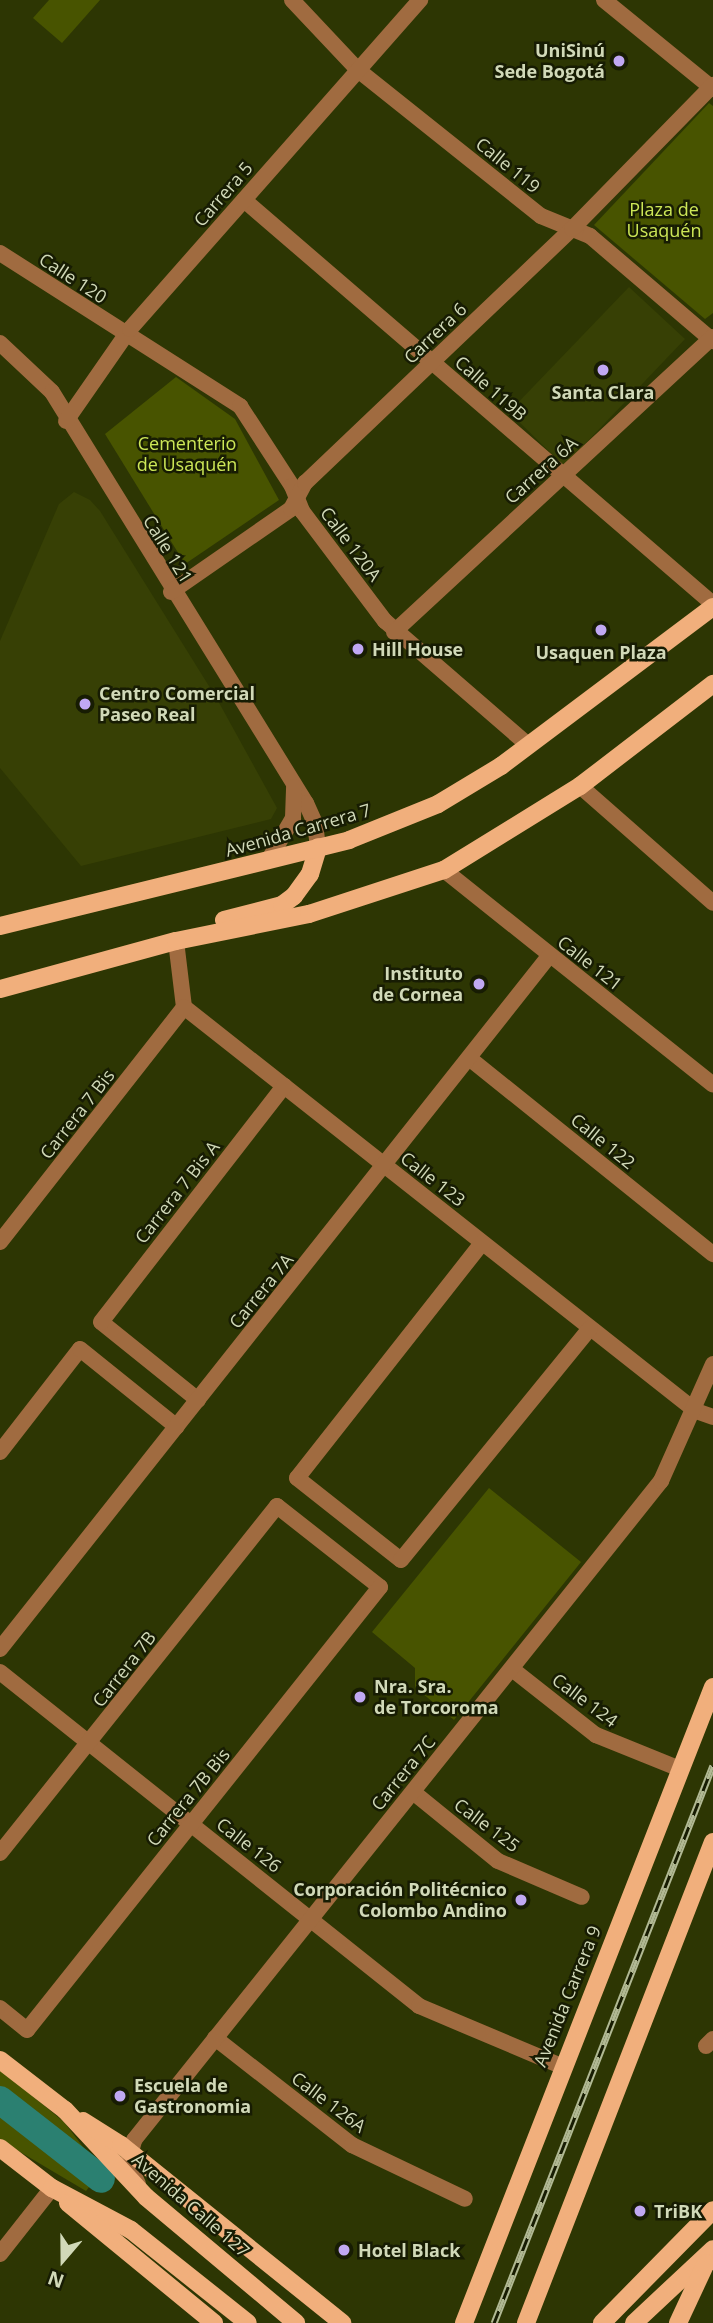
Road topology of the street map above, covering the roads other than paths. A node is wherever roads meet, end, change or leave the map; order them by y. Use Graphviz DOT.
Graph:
graph roads {
  1 [pos="292,0"];
  2 [pos="420,0"];
  3 [pos="604,0"];
  4 [pos="358,70"];
  5 [pos="712,87"];
  6 [pos="244,201"];
  7 [pos="572,229"];
  8 [pos="0,253"];
  9 [pos="125,335"];
  10 [pos="712,339"];
  11 [pos="0,343"];
  12 [pos="432,363"];
  13 [pos="66,421"];
  14 [pos="563,476"];
  15 [pos="297,497"];
  16 [pos="172,592"];
  17 [pos="713,606"];
  18 [pos="394,632"];
  19 [pos="710,691"];
  20 [pos="528,745"];
  21 [pos="293,785"];
  22 [pos="580,786"];
  23 [pos="318,847"];
  24 [pos="268,861"];
  25 [pos="444,870"];
  26 [pos="713,903"];
  27 [pos="0,926"];
  28 [pos="176,941"];
  29 [pos="128,953"];
  30 [pos="550,956"];
  31 [pos="0,989"];
  32 [pos="184,1007"];
  33 [pos="469,1058"];
  34 [pos="713,1085"];
  35 [pos="284,1086"];
  36 [pos="385,1166"];
  37 [pos="482,1242"];
  38 [pos="1,1243"];
  39 [pos="713,1254"];
  40 [pos="590,1328"];
  41 [pos="713,1364"];
  42 [pos="198,1400"];
  43 [pos="695,1410"];
  44 [pos="713,1417"];
  45 [pos="177,1427"];
  46 [pos="0,1452"];
  47 [pos="277,1506"];
  48 [pos="0,1649"];
  49 [pos="512,1669"];
  50 [pos="0,1672"];
  51 [pos="713,1687"];
  52 [pos="90,1744"];
  53 [pos="680,1769"];
  54 [pos="413,1792"];
  55 [pos="191,1824"];
  56 [pos="713,1842"];
  57 [pos="0,1853"];
  58 [pos="582,1897"];
  59 [pos="312,1918"];
  60 [pos="0,2008"];
  61 [pos="215,2038"];
  62 [pos="0,2060"];
  63 [pos="561,2066"];
  64 [pos="65,2110"];
  65 [pos="0,2148"];
  66 [pos="129,2151"];
  67 [pos="52,2188"];
  68 [pos="146,2197"];
  69 [pos="465,2199"];
  70 [pos="713,2210"];
  71 [pos="713,2250"];
  72 [pos="0,2254"];
  73 [pos="205,2320"];
  74 [pos="248,2323"];
  75 [pos="296,2323"];
  76 [pos="342,2323"];
  77 [pos="464,2323"];
  78 [pos="526,2323"];
  79 [pos="602,2323"];
  80 [pos="634,2323"];
  81 [pos="678,2323"];
  1 -- 4 [label="street, Calle 119"];
  2 -- 4 [label="street, Carrera 5"];
  3 -- 5 [label="street"];
  4 -- 6 [label="street, Carrera 5"];
  4 -- 7 [label="street, Calle 119"];
  5 -- 7 [label="street, Carrera 6"];
  6 -- 9 [label="street, Carrera 5"];
  6 -- 12 [label="street, Calle 119B"];
  7 -- 10 [label="street, Calle 119"];
  7 -- 12 [label="street, Carrera 6"];
  8 -- 9 [label="street, Calle 120"];
  9 -- 13 [label="street, Carrera 5"];
  9 -- 15 [label="street, Calle 120A"];
  10 -- 14 [label="street, Carrera 6A"];
  11 -- 13 [label="street, Calle 121"];
  12 -- 14 [label="street, Calle 119B"];
  12 -- 15 [label="street, Carrera 6"];
  13 -- 16 [label="street, Calle 121"];
  14 -- 17 [label="street, Calle 119B"];
  14 -- 18 [label="street, Carrera 6A"];
  15 -- 16 [label="street, Carrera 6"];
  15 -- 18 [label="street, Calle 120A"];
  16 -- 21 [label="street, Calle 121"];
  17 -- 20 [label="main road, Avenida Carrera 7"];
  18 -- 20 [label="street, Calle 120A"];
  19 -- 22 [label="main road"];
  20 -- 23 [label="main road, Avenida Carrera 7"];
  21 -- 23 [label="street, Calle 121"];
  21 -- 24 [label="street"];
  22 -- 25 [label="main road"];
  22 -- 26 [label="street"];
  23 -- 24 [label="main road, Avenida Carrera 7"];
  23 -- 29 [label="main road"];
  24 -- 27 [label="main road, Avenida Carrera 7"];
  25 -- 28 [label="main road"];
  25 -- 30 [label="street, Calle 121"];
  28 -- 29 [label="main road"];
  28 -- 32 [label="street"];
  29 -- 31 [label="main road"];
  30 -- 33 [label="street, Carrera 7A"];
  30 -- 34 [label="street, Calle 121"];
  32 -- 35 [label="street, Calle 123"];
  32 -- 38 [label="street, Carrera 7 Bis"];
  33 -- 36 [label="street, Carrera 7A"];
  33 -- 39 [label="street, Calle 122"];
  35 -- 36 [label="street, Calle 123"];
  35 -- 42 [label="street, Carrera 7 Bis A"];
  36 -- 37 [label="street, Calle 123"];
  36 -- 42 [label="street, Carrera 7A"];
  37 -- 40 [label="street, Calle 123"];
  37 -- 40 [label="street"];
  40 -- 43 [label="street, Calle 123"];
  41 -- 43 [label="street, Carrera 7C"];
  42 -- 45 [label="street, Carrera 7A"];
  43 -- 44 [label="street, Calle 123"];
  43 -- 49 [label="street, Carrera 7C"];
  45 -- 46 [label="street"];
  45 -- 48 [label="street, Carrera 7A"];
  47 -- 52 [label="street, Carrera 7B"];
  47 -- 55 [label="street, Carrera 7B Bis"];
  49 -- 53 [label="street, Calle 124"];
  49 -- 54 [label="street, Carrera 7C"];
  50 -- 52 [label="street, Calle 126"];
  51 -- 53 [label="main road, Avenida Carrera 9"];
  52 -- 55 [label="street, Calle 126"];
  52 -- 57 [label="street, Carrera 7B"];
  53 -- 63 [label="main road, Avenida Carrera 9"];
  54 -- 58 [label="street, Calle 125"];
  54 -- 59 [label="street, Carrera 7C"];
  55 -- 59 [label="street, Calle 126"];
  55 -- 60 [label="street, Carrera 7B Bis"];
  56 -- 78 [label="main road"];
  59 -- 61 [label="street, Carrera 7C"];
  59 -- 63 [label="street, Calle 126"];
  61 -- 66 [label="street, Carrera 7C"];
  61 -- 69 [label="street, Calle 126A"];
  62 -- 64 [label="main road, Avenida Calle 127"];
  63 -- 77 [label="main road, Avenida Carrera 9"];
  64 -- 66 [label="main road"];
  64 -- 68 [label="main road, Avenida Calle 127"];
  65 -- 67 [label="main road"];
  66 -- 68 [label="street"];
  66 -- 76 [label="main road"];
  67 -- 72 [label="street"];
  67 -- 73 [label="main road"];
  67 -- 74 [label="main road"];
  68 -- 75 [label="main road, Avenida Calle 127"];
  70 -- 79 [label="main road"];
  71 -- 80 [label="main road"];
  71 -- 81 [label="main road"];
}
